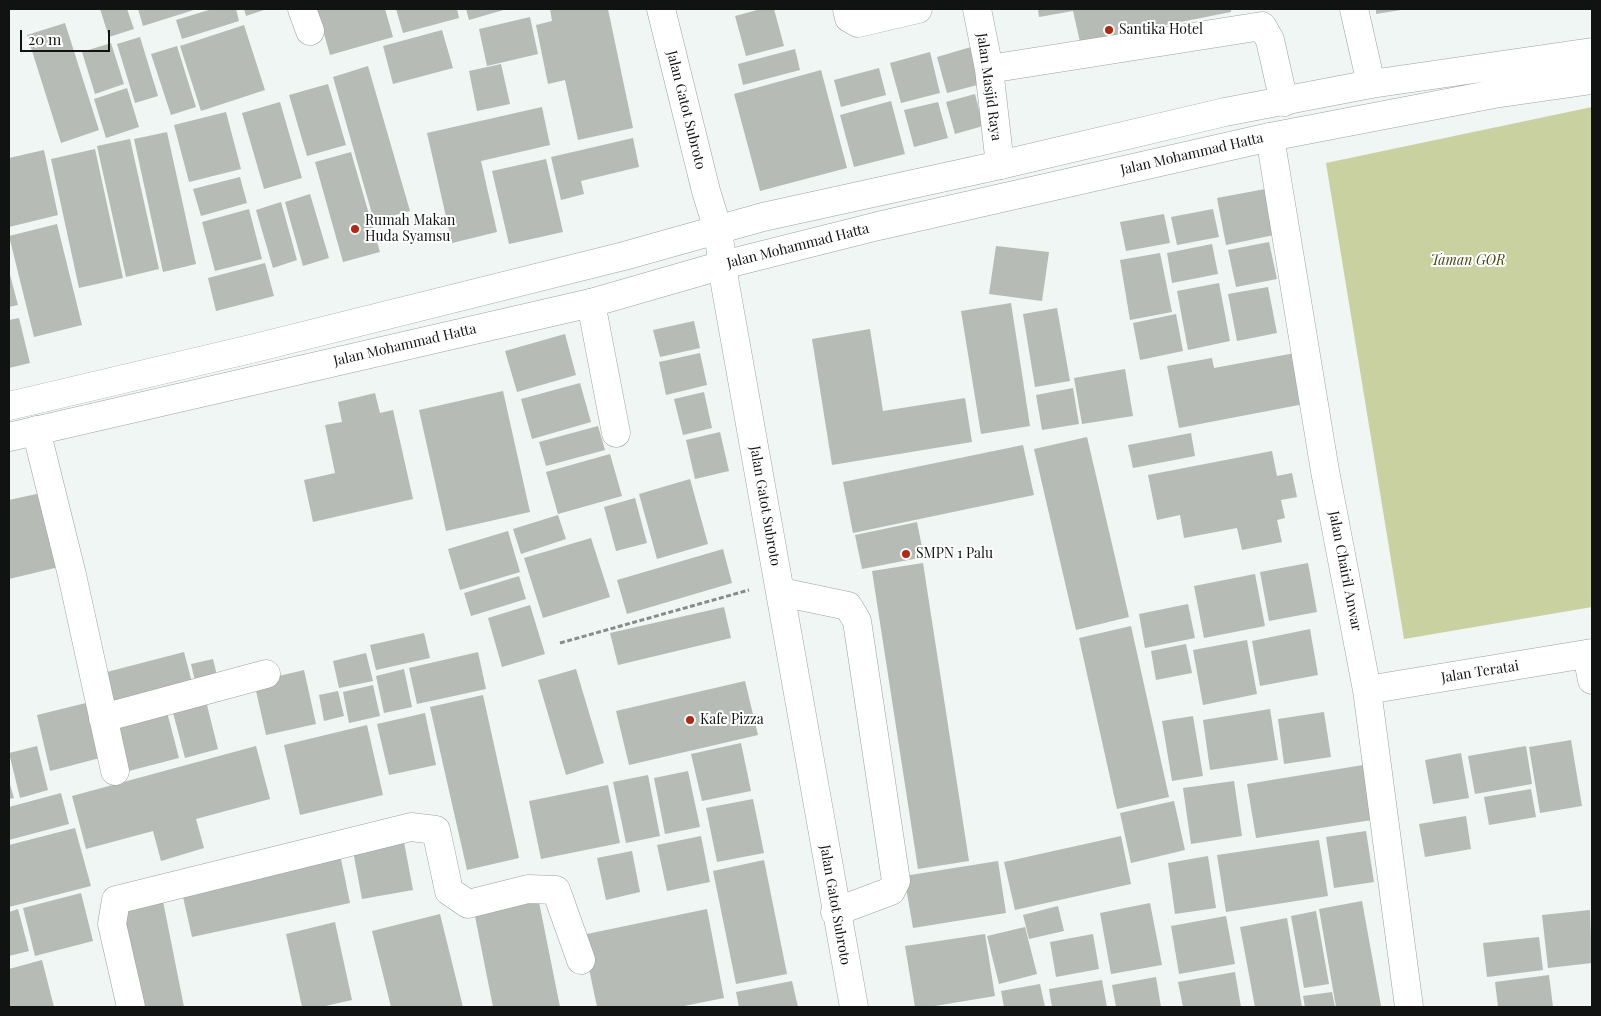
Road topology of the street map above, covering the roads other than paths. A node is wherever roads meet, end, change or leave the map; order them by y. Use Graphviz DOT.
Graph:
graph roads {
  1 [pos="660,9"];
  2 [pos="847,9"];
  3 [pos="918,9"];
  4 [pos="977,9"];
  5 [pos="1354,9"];
  6 [pos="1592,52"];
  7 [pos="989,69"];
  8 [pos="1592,80"];
  9 [pos="1371,84"];
  10 [pos="1284,102"];
  11 [pos="1270,137"];
  12 [pos="1000,165"];
  13 [pos="718,230"];
  14 [pos="723,265"];
  15 [pos="591,303"];
  16 [pos="9,406"];
  17 [pos="36,430"];
  18 [pos="616,433"];
  19 [pos="9,437"];
  20 [pos="780,587"];
  21 [pos="1591,662"];
  22 [pos="266,674"];
  23 [pos="1367,690"];
  24 [pos="103,718"];
  25 [pos="115,771"];
  26 [pos="835,912"];
  27 [pos="582,960"];
  28 [pos="131,1007"];
  29 [pos="854,1007"];
  30 [pos="1410,1007"];
  1 -- 13 [label="main road, Jalan Gatot Subroto"];
  2 -- 3 [label="main road"];
  4 -- 7 [label="main road, Jalan Masjid Raya"];
  5 -- 9 [label="main road"];
  6 -- 9 [label="main road"];
  7 -- 10 [label="main road"];
  7 -- 12 [label="main road, Jalan Masjid Raya"];
  8 -- 11 [label="main road, Jalan Mohammad Hatta"];
  9 -- 10 [label="main road"];
  10 -- 12 [label="main road"];
  11 -- 14 [label="main road, Jalan Mohammad Hatta"];
  11 -- 23 [label="main road, Jalan Chairil Anwar"];
  12 -- 13 [label="main road"];
  13 -- 14 [label="main road, Jalan Gatot Subroto"];
  13 -- 16 [label="main road"];
  14 -- 15 [label="main road, Jalan Mohammad Hatta"];
  14 -- 20 [label="main road, Jalan Gatot Subroto"];
  15 -- 17 [label="main road, Jalan Mohammad Hatta"];
  15 -- 18 [label="main road"];
  17 -- 19 [label="main road, Jalan Mohammad Hatta"];
  17 -- 24 [label="main road"];
  20 -- 26 [label="main road, Jalan Gatot Subroto"];
  20 -- 26 [label="main road"];
  21 -- 23 [label="main road, Jalan Teratai"];
  22 -- 24 [label="main road"];
  23 -- 30 [label="main road, Jalan Chairil Anwar"];
  24 -- 25 [label="main road"];
  26 -- 29 [label="main road, Jalan Gatot Subroto"];
  27 -- 28 [label="main road"];
}
